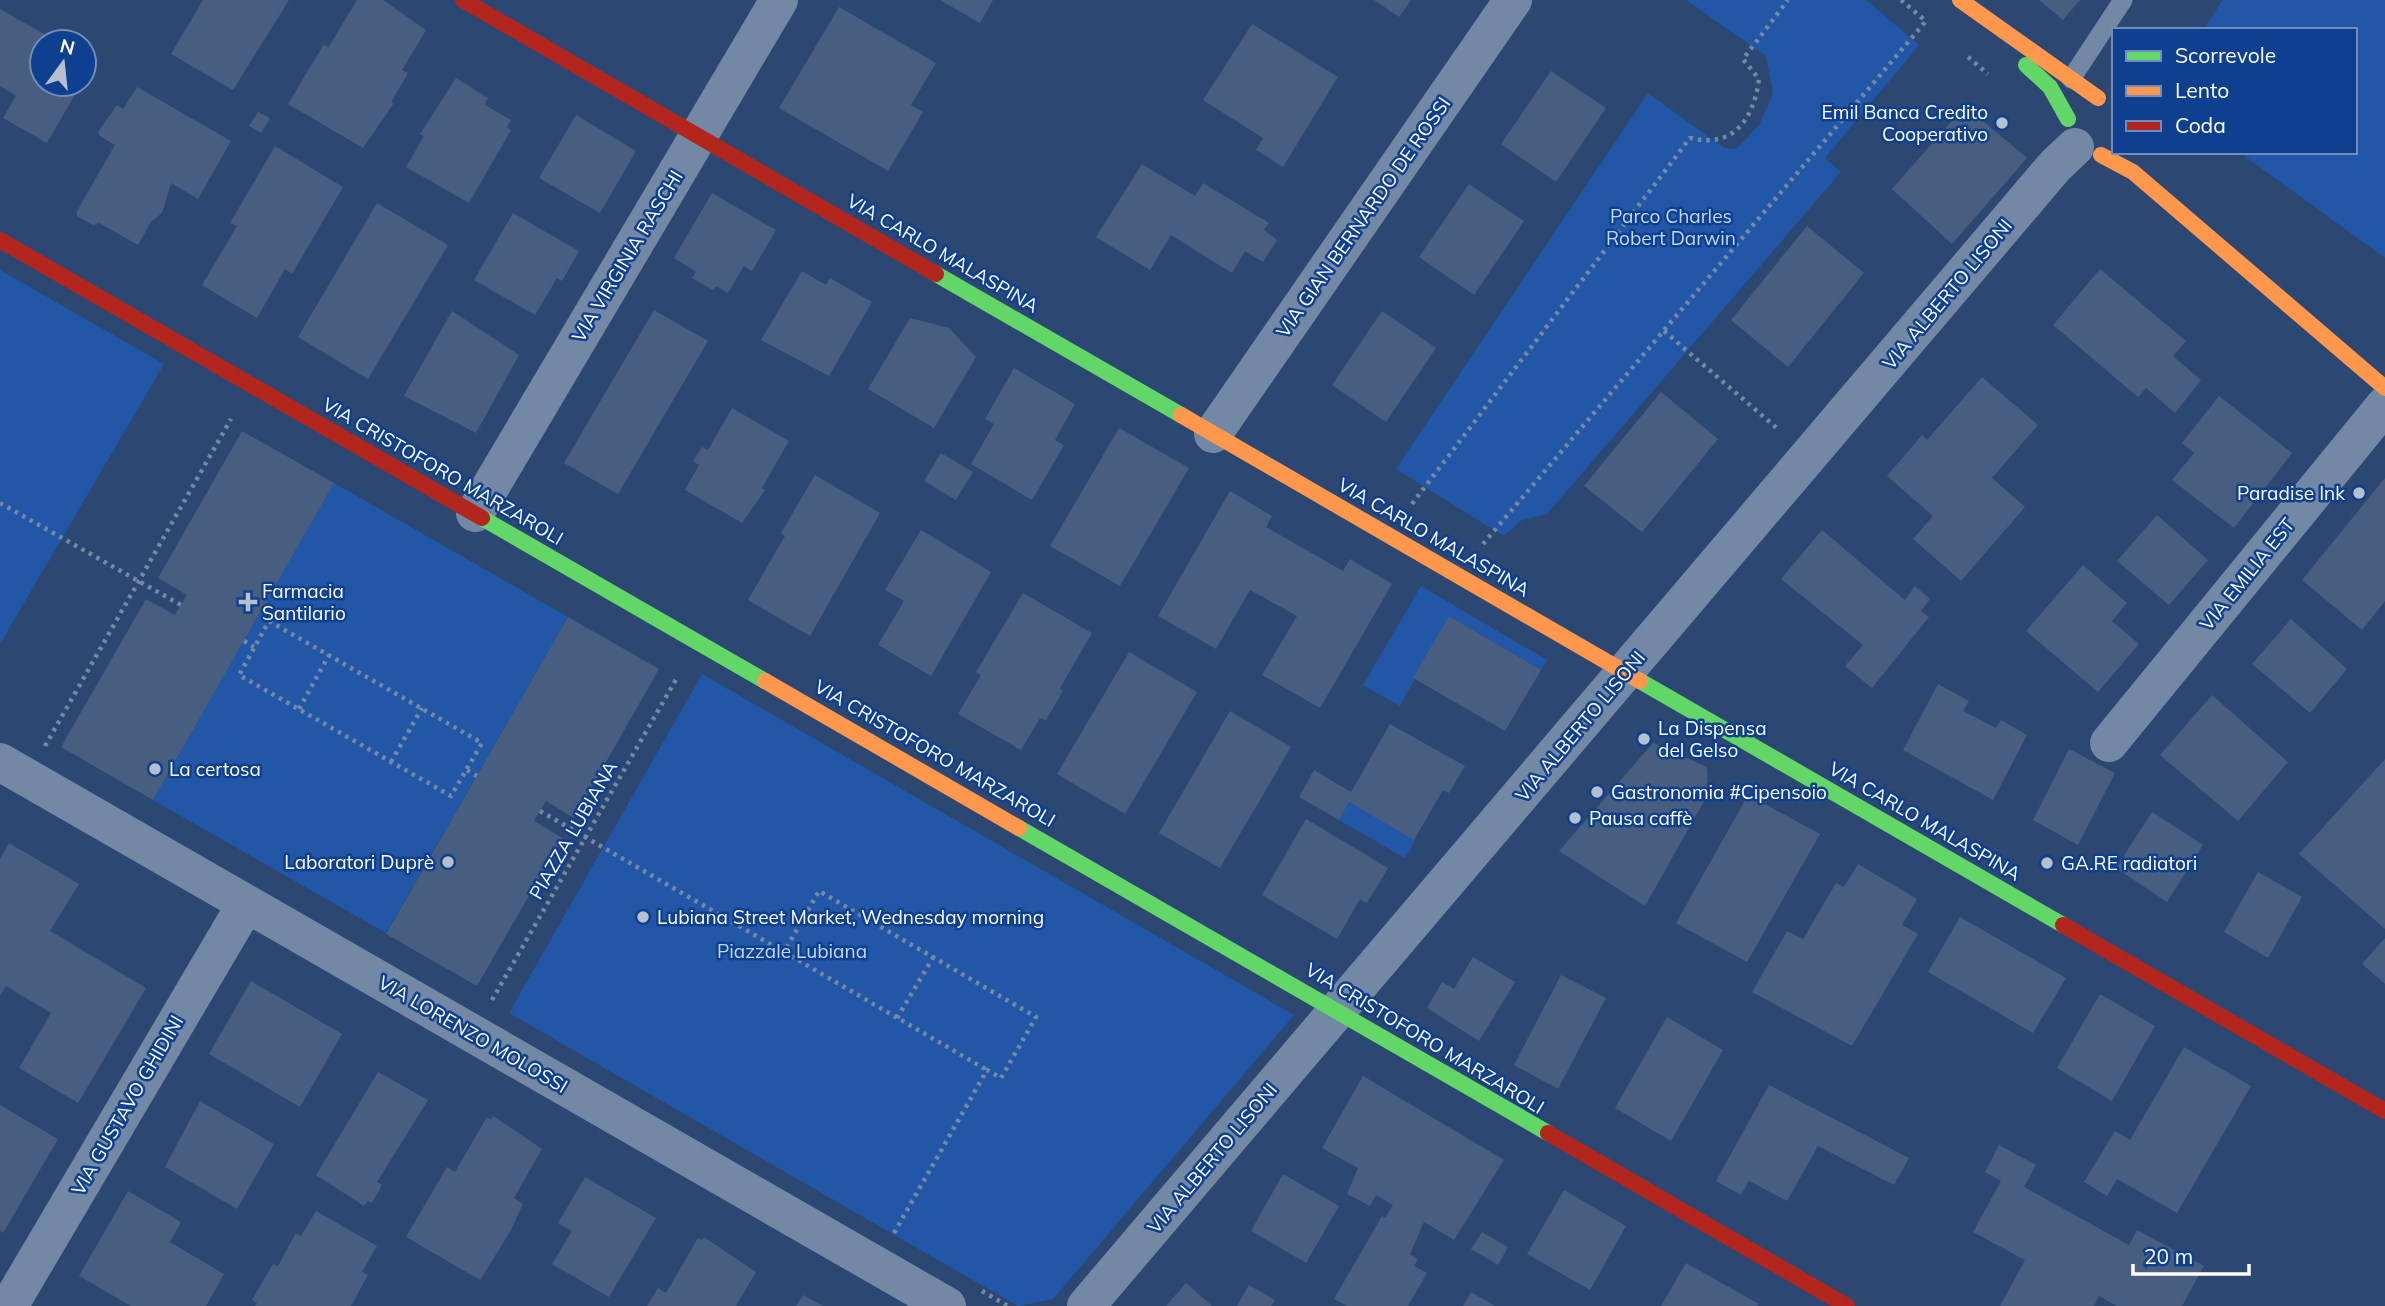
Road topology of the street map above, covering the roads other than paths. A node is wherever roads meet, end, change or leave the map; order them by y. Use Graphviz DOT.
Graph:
graph roads {
  1 [pos="463,0"];
  2 [pos="779,0"];
  3 [pos="1513,0"];
  4 [pos="1960,0"];
  5 [pos="2123,0"];
  6 [pos="2071,79"];
  7 [pos="2098,98"];
  8 [pos="2112,103"];
  9 [pos="698,136"];
  10 [pos="2089,142"];
  11 [pos="0,240"];
  12 [pos="2385,388"];
  13 [pos="2385,405"];
  14 [pos="1213,434"];
  15 [pos="475,513"];
  16 [pos="1625,672"];
  17 [pos="2109,743"];
  18 [pos="0,762"];
  19 [pos="246,904"];
  20 [pos="1336,1011"];
  21 [pos="2385,1111"];
  22 [pos="13,1300"];
  23 [pos="947,1306"];
  24 [pos="1086,1306"];
  25 [pos="1847,1306"];
  1 -- 9 [label="street, VIA CARLO MALASPINA"];
  2 -- 9 [label="street, VIA VIRGINIA RASCHI"];
  3 -- 14 [label="street, VIA GIAN BERNARDO DE ROSSI"];
  4 -- 6 [label="street"];
  4 -- 10 [label="street"];
  5 -- 6 [label="lane"];
  6 -- 7 [label="street"];
  7 -- 8 [label="street"];
  7 -- 10 [label="street"];
  9 -- 14 [label="street, VIA CARLO MALASPINA"];
  9 -- 15 [label="street, VIA VIRGINIA RASCHI"];
  10 -- 12 [label="street"];
  10 -- 16 [label="street, VIA ALBERTO LISONI"];
  11 -- 15 [label="street, VIA CRISTOFORO MARZAROLI"];
  13 -- 17 [label="street, VIA EMILIA EST"];
  14 -- 16 [label="street, VIA CARLO MALASPINA"];
  15 -- 20 [label="street, VIA CRISTOFORO MARZAROLI"];
  16 -- 20 [label="street, VIA ALBERTO LISONI"];
  16 -- 21 [label="street, VIA CARLO MALASPINA"];
  18 -- 19 [label="street, VIA LORENZO MOLOSSI"];
  19 -- 22 [label="street, VIA GUSTAVO GHIDINI"];
  19 -- 23 [label="street, VIA LORENZO MOLOSSI"];
  20 -- 24 [label="street, VIA ALBERTO LISONI"];
  20 -- 25 [label="street, VIA CRISTOFORO MARZAROLI"];
}
